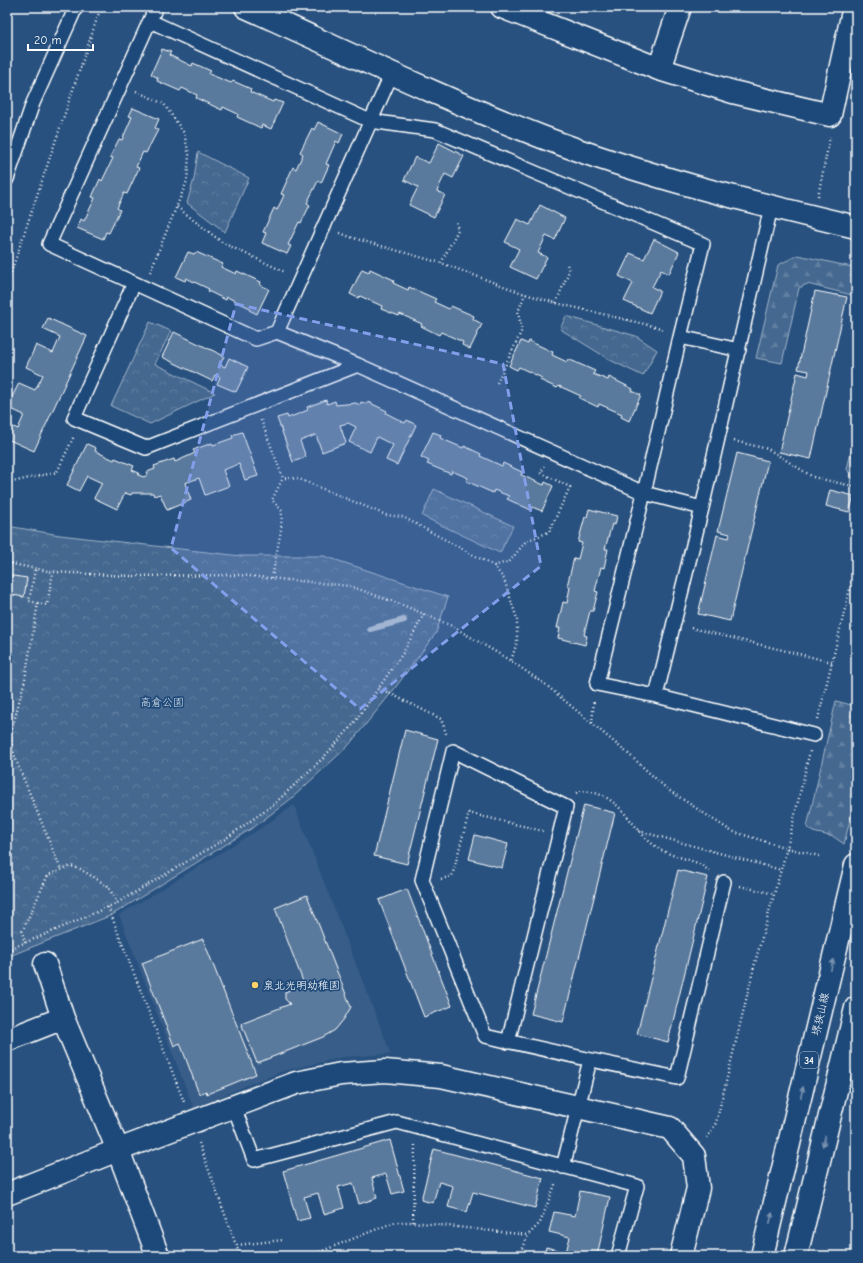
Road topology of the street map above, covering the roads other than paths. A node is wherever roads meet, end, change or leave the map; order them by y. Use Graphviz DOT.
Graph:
graph roads {
  1 [pos="76,7"];
  2 [pos="156,7"];
  3 [pos="246,7"];
  4 [pos="502,7"];
  5 [pos="680,7"];
  6 [pos="854,7"];
  7 [pos="150,22"];
  8 [pos="659,69"];
  9 [pos="392,73"];
  10 [pos="370,121"];
  11 [pos="7,179"];
  12 [pos="772,207"];
  13 [pos="856,227"];
  14 [pos="139,285"];
  15 [pos="277,332"];
  16 [pos="680,335"];
  17 [pos="739,350"];
  18 [pos="358,365"];
  19 [pos="644,493"];
  20 [pos="702,508"];
  21 [pos="656,696"];
  22 [pos="814,735"];
  23 [pos="856,865"];
  24 [pos="724,882"];
  25 [pos="45,964"];
  26 [pos="856,1008"];
  27 [pos="64,1018"];
  28 [pos="7,1040"];
  29 [pos="508,1042"];
  30 [pos="590,1060"];
  31 [pos="234,1107"];
  32 [pos="578,1107"];
  33 [pos="118,1150"];
  34 [pos="563,1167"];
  35 [pos="7,1194"];
  36 [pos="158,1256"];
  37 [pos="618,1256"];
  38 [pos="681,1256"];
  39 [pos="762,1256"];
  40 [pos="796,1256"];
  1 -- 11 [label="lane"];
  2 -- 7 [label="lane"];
  3 -- 9 [label="street"];
  4 -- 8 [label="street"];
  5 -- 8 [label="street"];
  6 -- 8 [label="street"];
  7 -- 10 [label="lane"];
  7 -- 14 [label="lane"];
  9 -- 10 [label="lane"];
  9 -- 12 [label="street"];
  10 -- 15 [label="lane"];
  10 -- 16 [label="lane"];
  12 -- 13 [label="street"];
  12 -- 17 [label="lane"];
  14 -- 15 [label="lane"];
  14 -- 18 [label="lane"];
  15 -- 18 [label="lane"];
  16 -- 17 [label="lane"];
  16 -- 19 [label="lane"];
  17 -- 20 [label="lane"];
  18 -- 19 [label="lane"];
  19 -- 20 [label="lane"];
  19 -- 21 [label="lane"];
  20 -- 21 [label="lane"];
  21 -- 22 [label="lane"];
  39 -- 23 [label="street, 堺狭山線 / 34, one-way"];
  24 -- 30 [label="lane"];
  25 -- 27 [label="street"];
  26 -- 40 [label="street, one-way"];
  27 -- 28 [label="street"];
  27 -- 33 [label="street"];
  29 -- 29 [label="lane"];
  29 -- 30 [label="lane"];
  30 -- 32 [label="lane"];
  31 -- 32 [label="street"];
  31 -- 33 [label="street"];
  31 -- 34 [label="lane"];
  32 -- 34 [label="lane"];
  32 -- 38 [label="street"];
  33 -- 35 [label="street"];
  33 -- 36 [label="street"];
  34 -- 37 [label="lane"];
}
